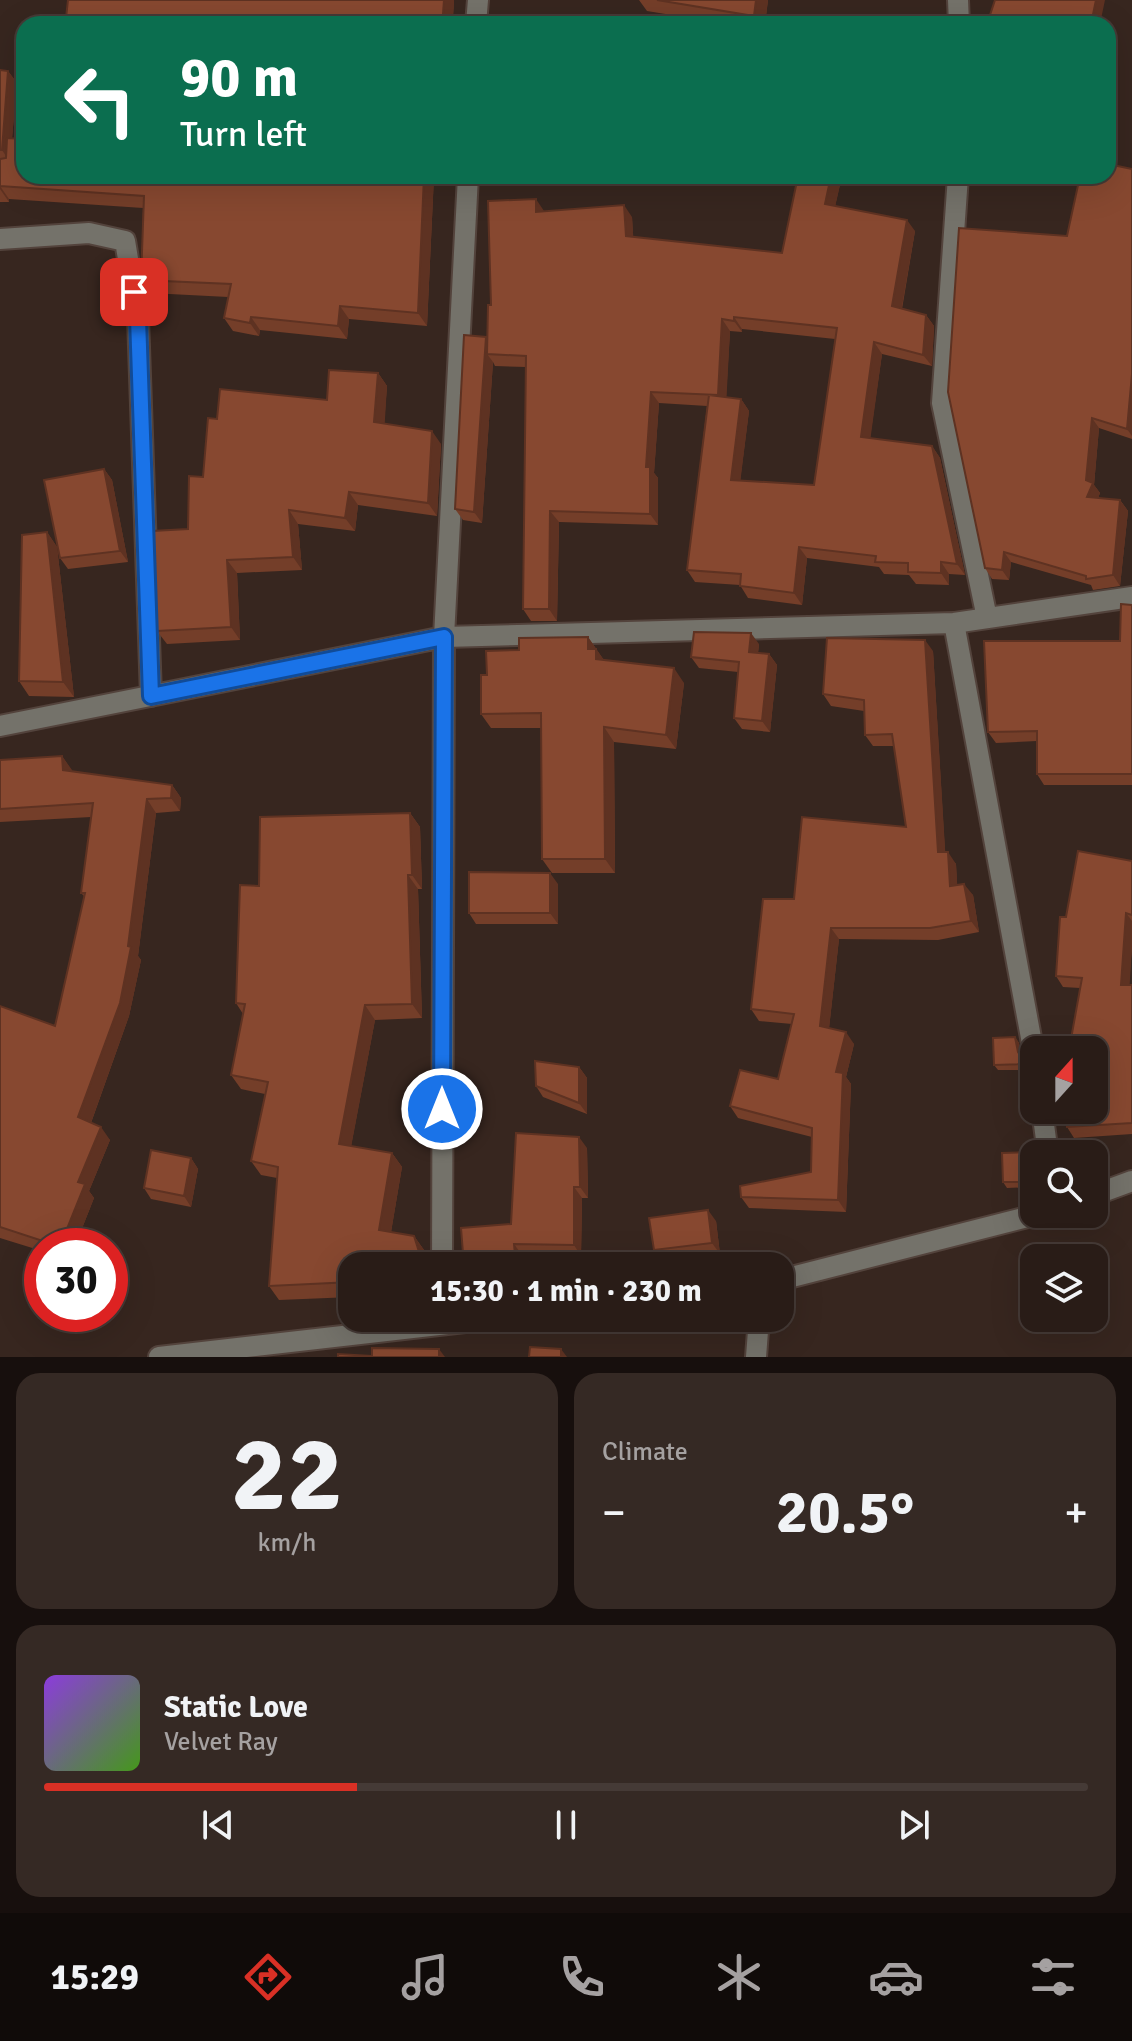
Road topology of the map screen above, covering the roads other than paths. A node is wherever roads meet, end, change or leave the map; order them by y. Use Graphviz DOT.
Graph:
graph roads {
  1 [pos="468,184"];
  2 [pos="957,184"];
  3 [pos="0,239"];
  4 [pos="1132,597"];
  5 [pos="987,618"];
  6 [pos="954,623"];
  7 [pos="444,637"];
  8 [pos="151,696"];
  9 [pos="0,726"];
  10 [pos="1031,1036"];
  11 [pos="1132,1181"];
  12 [pos="1108,1190"];
  13 [pos="1020,1219"];
  14 [pos="442,1252"];
  15 [pos="794,1276"];
  16 [pos="355,1332"];
  17 [pos="758,1332"];
  18 [pos="159,1357"];
  19 [pos="756,1357"];
  1 -- 7 [label="street"];
  2 -- 5 [label="street"];
  3 -- 8 [label="street"];
  4 -- 5 [label="street"];
  5 -- 6 [label="street"];
  6 -- 7 [label="street"];
  6 -- 10 [label="street"];
  7 -- 8 [label="street"];
  7 -- 14 [label="street"];
  8 -- 9 [label="street"];
  11 -- 12 [label="street"];
  13 -- 15 [label="street"];
  16 -- 18 [label="street"];
  17 -- 19 [label="street"];
}
